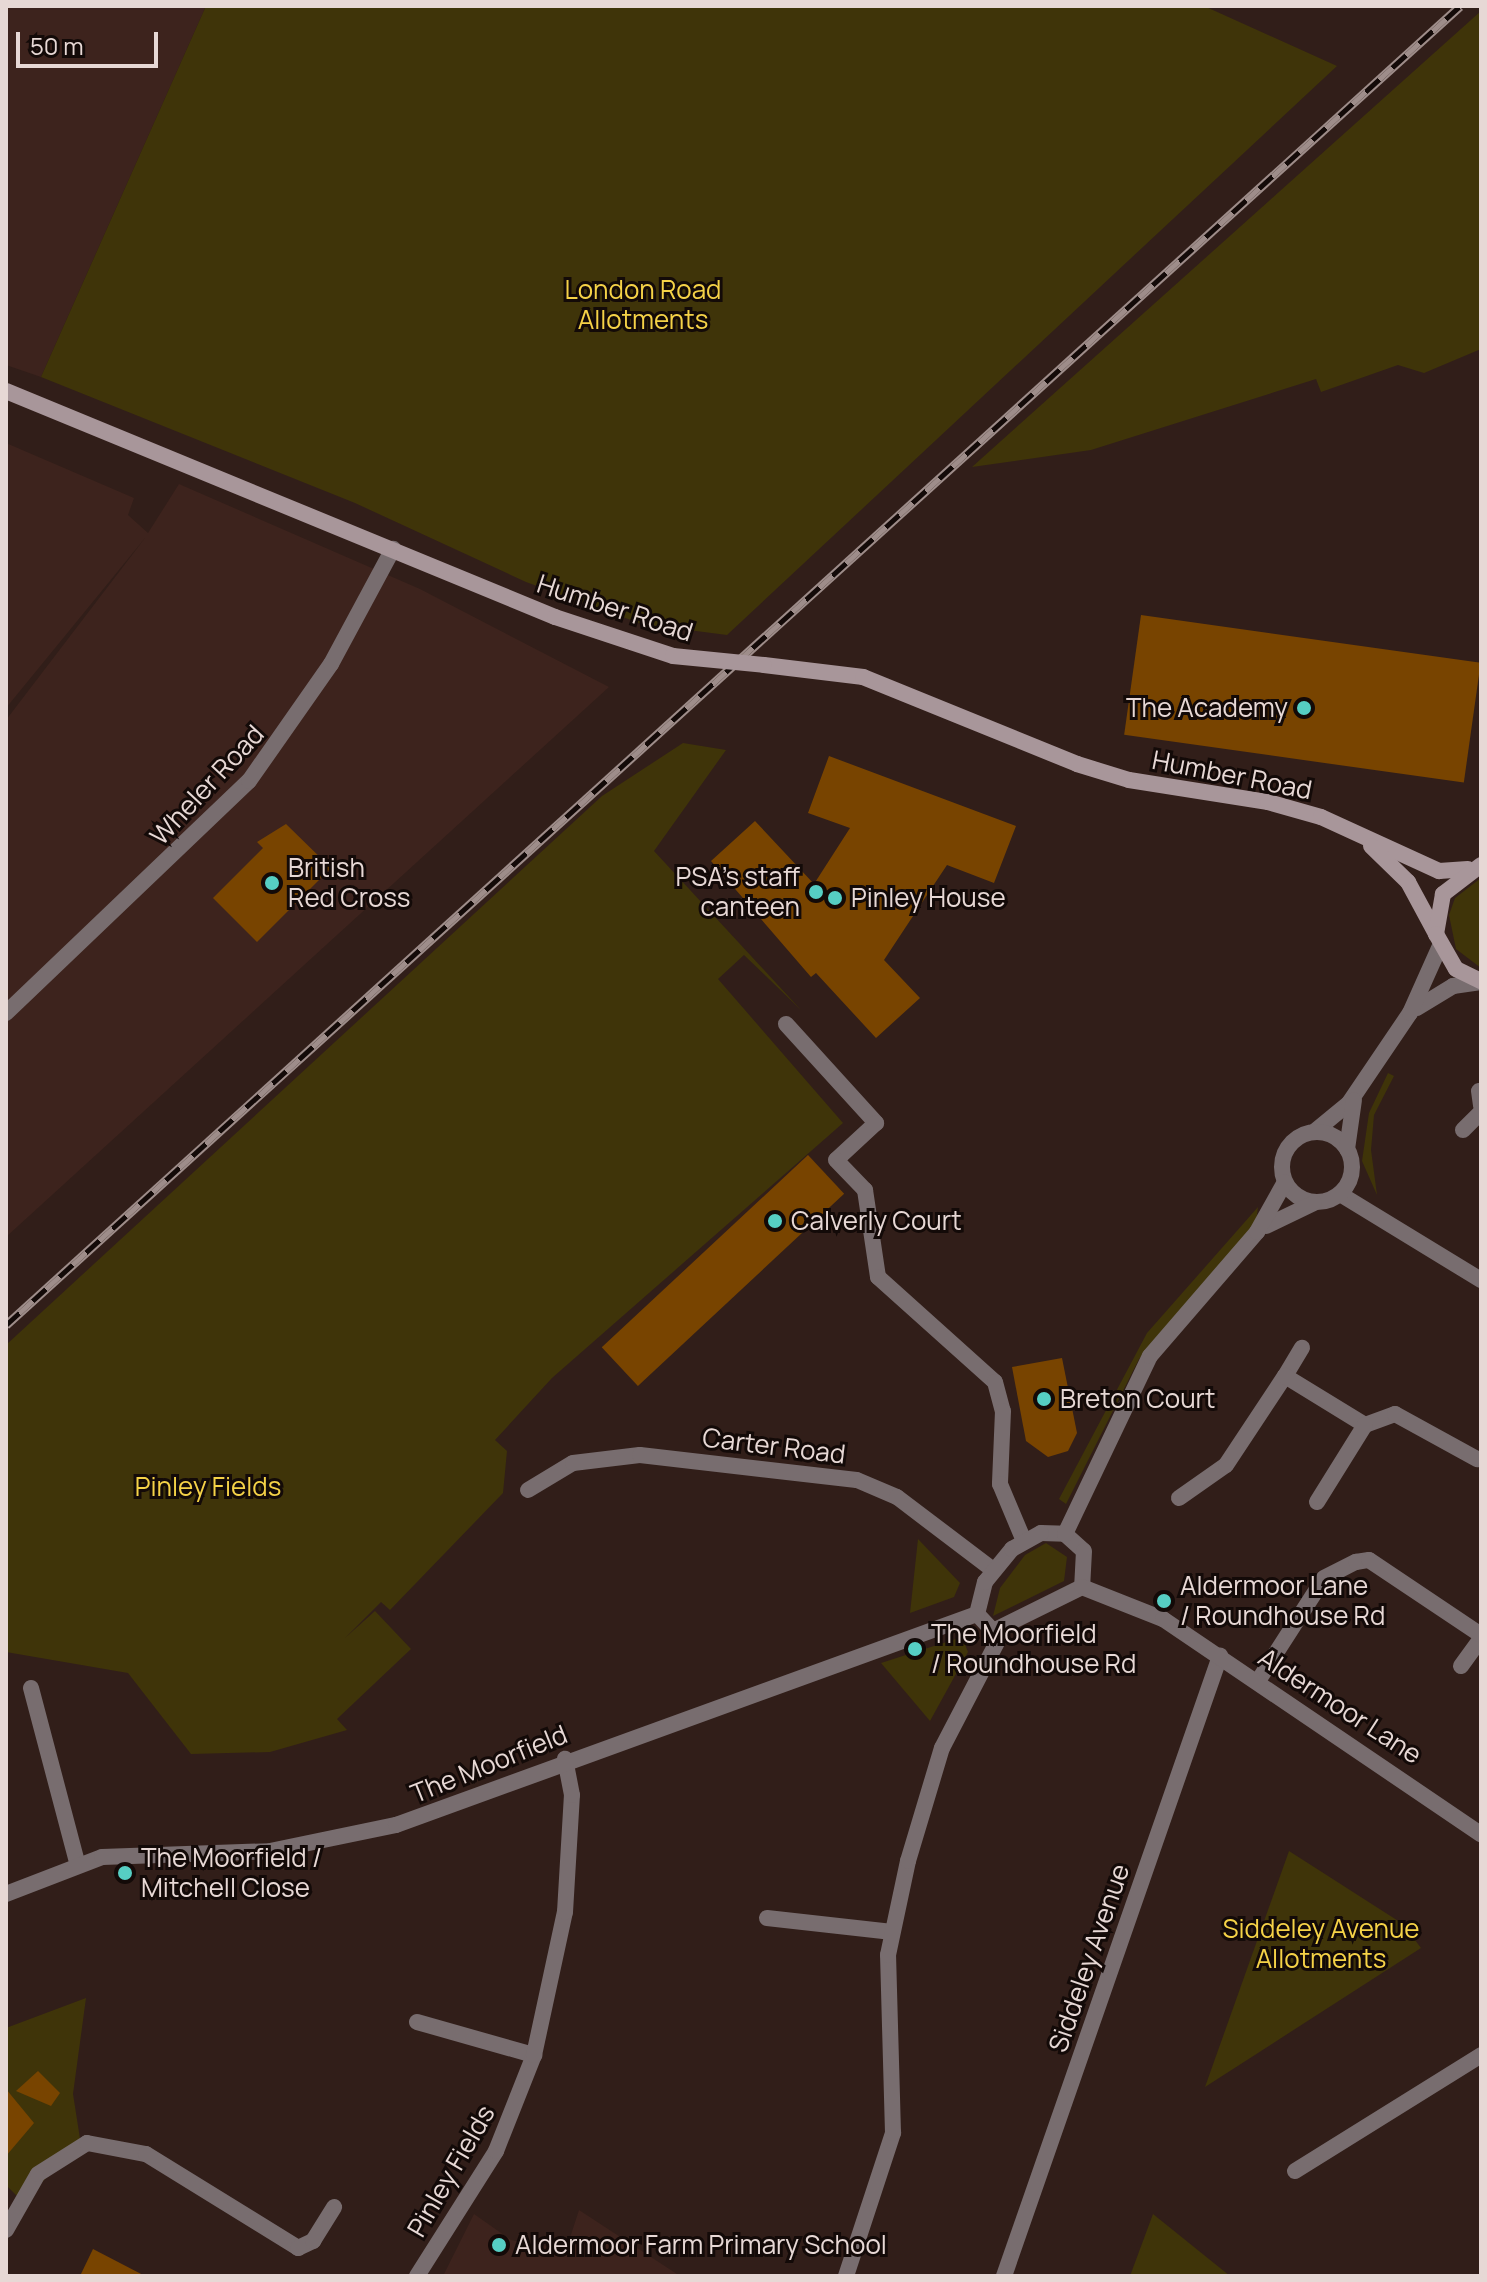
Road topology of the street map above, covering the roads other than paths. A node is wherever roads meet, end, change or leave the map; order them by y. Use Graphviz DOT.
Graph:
graph roads {
  1 [pos="6,391"];
  2 [pos="393,549"];
  3 [pos="1365,840"];
  4 [pos="1474,867"];
  5 [pos="1438,940"];
  6 [pos="1481,981"];
  7 [pos="6,1013"];
  8 [pos="1410,1013"];
  9 [pos="786,1024"];
  10 [pos="1360,1086"];
  11 [pos="1480,1103"];
  12 [pos="1463,1130"];
  13 [pos="1314,1132"];
  14 [pos="1347,1149"];
  15 [pos="1285,1182"];
  16 [pos="1340,1194"];
  17 [pos="1314,1203"];
  18 [pos="1257,1232"];
  19 [pos="1481,1280"];
  20 [pos="1302,1348"];
  21 [pos="1285,1376"];
  22 [pos="1365,1425"];
  23 [pos="1480,1458"];
  24 [pos="528,1490"];
  25 [pos="1179,1498"];
  26 [pos="1317,1502"];
  27 [pos="1065,1534"];
  28 [pos="1024,1541"];
  29 [pos="993,1570"];
  30 [pos="1082,1587"];
  31 [pos="977,1614"];
  32 [pos="1003,1631"];
  33 [pos="1481,1637"];
  34 [pos="1220,1656"];
  35 [pos="1461,1666"];
  36 [pos="1258,1681"];
  37 [pos="31,1688"];
  38 [pos="565,1759"];
  39 [pos="1481,1834"];
  40 [pos="77,1862"];
  41 [pos="6,1894"];
  42 [pos="767,1918"];
  43 [pos="892,1932"];
  44 [pos="417,2022"];
  45 [pos="534,2055"];
  46 [pos="1481,2055"];
  47 [pos="1295,2171"];
  48 [pos="334,2207"];
  49 [pos="6,2230"];
  50 [pos="417,2276"];
  51 [pos="846,2276"];
  52 [pos="1004,2276"];
  1 -- 2 [label="main road, Humber Road"];
  2 -- 3 [label="main road, Humber Road, bridge"];
  2 -- 7 [label="street, Wheler Road"];
  3 -- 4 [label="main road, Humber Road"];
  3 -- 5 [label="main road, Humber Road"];
  4 -- 5 [label="main road"];
  5 -- 6 [label="main road, Humber Road"];
  5 -- 8 [label="street"];
  6 -- 8 [label="street"];
  8 -- 10 [label="street"];
  9 -- 28 [label="street"];
  10 -- 13 [label="street"];
  10 -- 14 [label="street"];
  11 -- 12 [label="street"];
  13 -- 14 [label="street"];
  13 -- 15 [label="street"];
  14 -- 16 [label="street"];
  15 -- 17 [label="street"];
  15 -- 18 [label="street"];
  16 -- 17 [label="street"];
  16 -- 19 [label="street"];
  17 -- 18 [label="street"];
  18 -- 27 [label="street"];
  20 -- 21 [label="street"];
  21 -- 22 [label="street"];
  21 -- 25 [label="street"];
  22 -- 23 [label="street"];
  22 -- 26 [label="street"];
  24 -- 29 [label="street, Carter Road"];
  27 -- 28 [label="street"];
  27 -- 30 [label="street"];
  28 -- 29 [label="street"];
  29 -- 31 [label="street"];
  30 -- 32 [label="street"];
  30 -- 34 [label="street, Aldermoor Lane"];
  31 -- 32 [label="street"];
  31 -- 38 [label="street, The Moorfield"];
  32 -- 43 [label="street"];
  33 -- 35 [label="street"];
  33 -- 36 [label="street"];
  34 -- 36 [label="street, Aldermoor Lane"];
  34 -- 52 [label="street, Siddeley Avenue"];
  36 -- 39 [label="street, Aldermoor Lane"];
  37 -- 40 [label="street"];
  38 -- 40 [label="street, The Moorfield"];
  38 -- 45 [label="street, Pinley Fields"];
  40 -- 41 [label="street, The Moorfield"];
  42 -- 43 [label="street"];
  43 -- 51 [label="street"];
  44 -- 45 [label="street"];
  45 -- 50 [label="street, Pinley Fields"];
  46 -- 47 [label="street"];
  48 -- 49 [label="street"];
}
